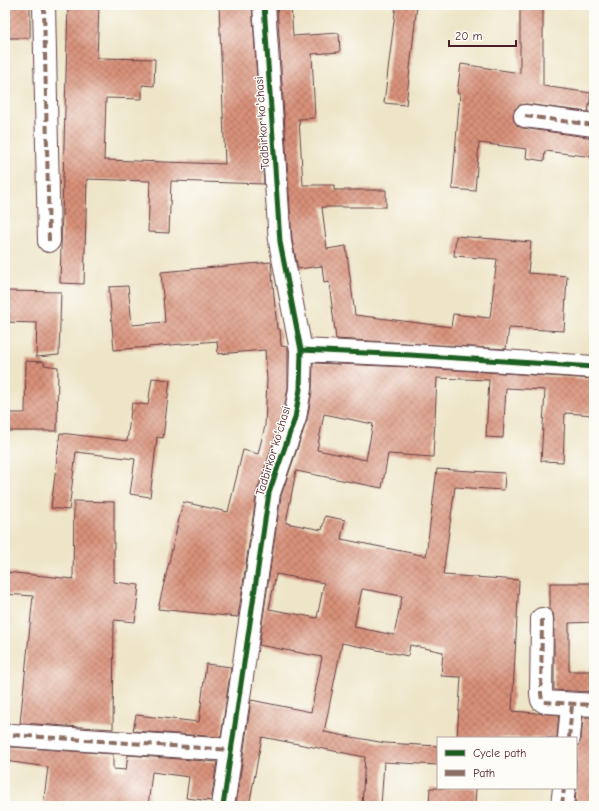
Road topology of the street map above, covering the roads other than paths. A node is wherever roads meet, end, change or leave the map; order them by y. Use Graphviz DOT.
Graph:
graph roads {
  1 [pos="44,5"];
  2 [pos="264,5"];
  3 [pos="525,116"];
  4 [pos="594,125"];
  5 [pos="49,241"];
  6 [pos="301,350"];
  7 [pos="594,367"];
  8 [pos="542,619"];
  9 [pos="572,705"];
  10 [pos="594,705"];
  11 [pos="13,735"];
  12 [pos="569,737"];
  13 [pos="231,750"];
  14 [pos="564,789"];
  15 [pos="223,806"];
  16 [pos="562,806"];
  1 -- 5 [label="street"];
  2 -- 6 [label="street, Tadbirkor koʻchasi"];
  3 -- 4 [label="street"];
  6 -- 7 [label="street"];
  6 -- 13 [label="street, Tadbirkor koʻchasi"];
  8 -- 9 [label="street"];
  9 -- 10 [label="street"];
  9 -- 12 [label="street"];
  11 -- 13 [label="street"];
  13 -- 15 [label="street, Tadbirkor koʻchasi"];
  14 -- 16 [label="street"];
}
